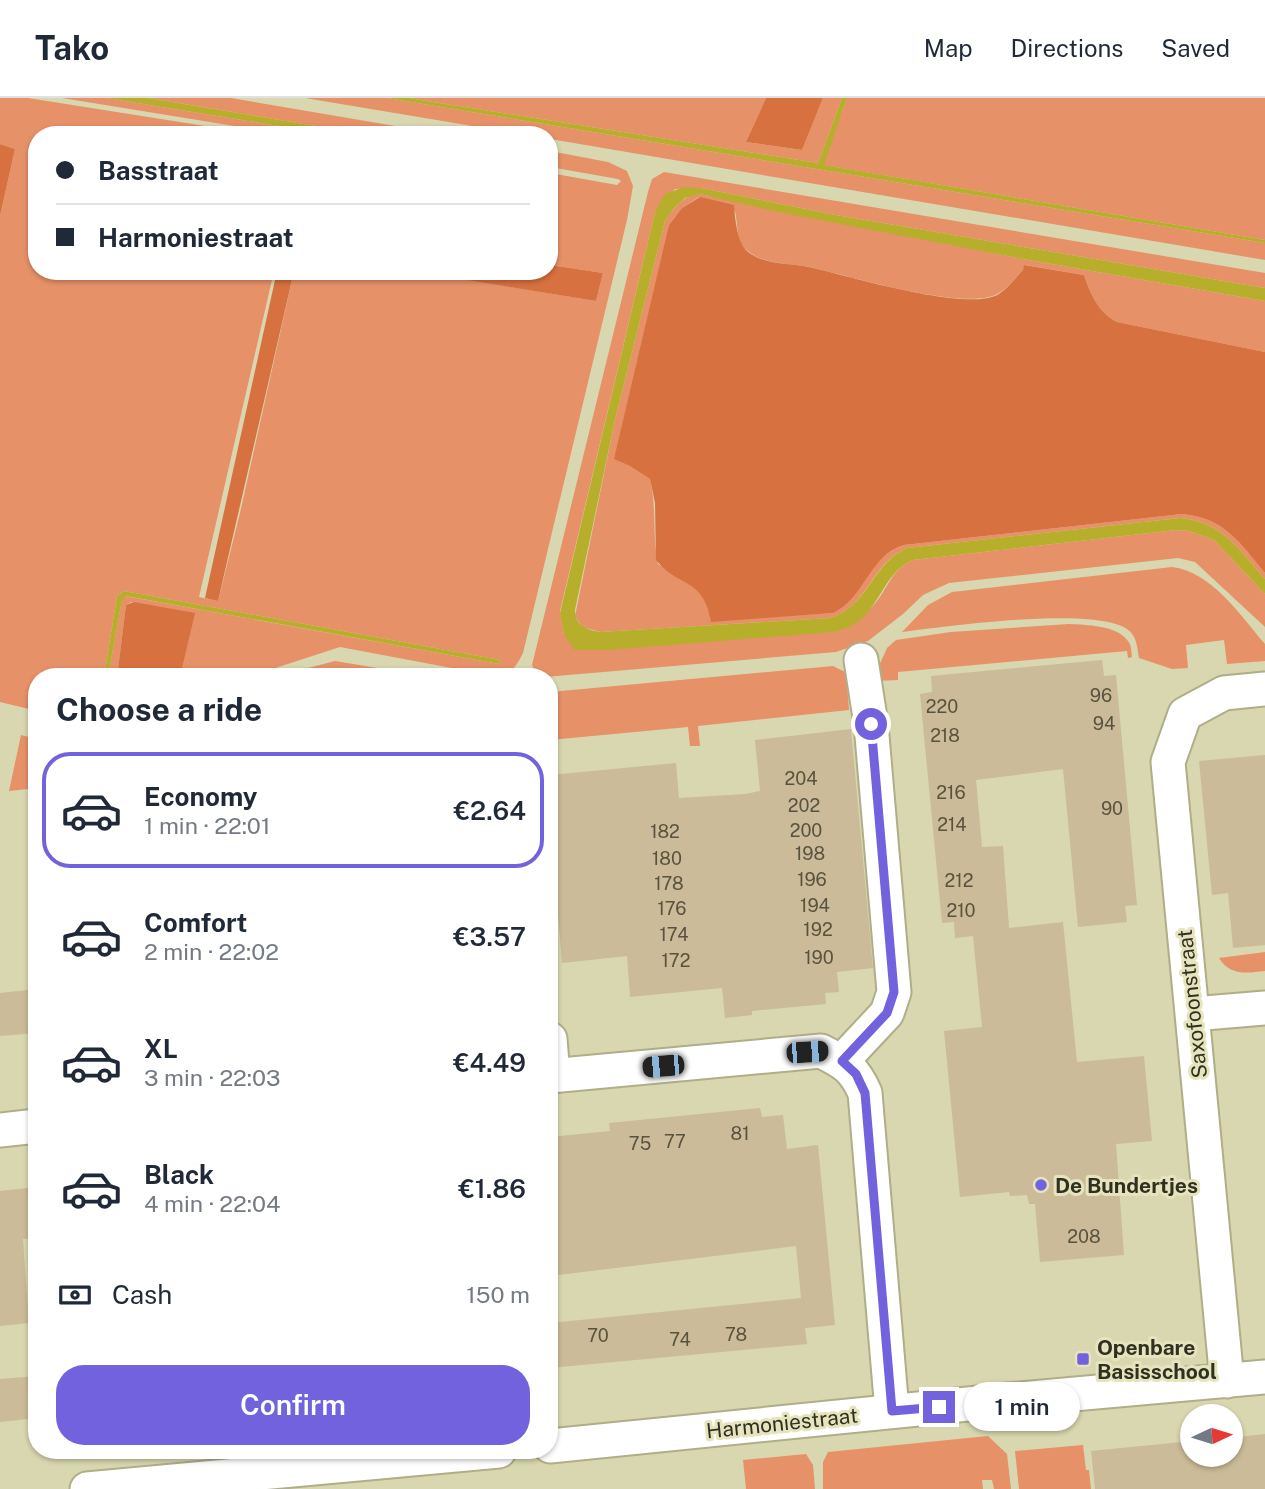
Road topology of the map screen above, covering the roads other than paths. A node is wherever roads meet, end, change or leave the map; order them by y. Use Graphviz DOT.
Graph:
graph roads {
  1 [pos="861,660"];
  2 [pos="1265,689"];
  3 [pos="1265,1008"];
  4 [pos="1193,1014"];
  5 [pos="842,1061"];
  6 [pos="558,1075"];
  7 [pos="28,1127"];
  8 [pos="0,1130"];
  9 [pos="1265,1377"];
  10 [pos="1227,1381"];
  11 [pos="892,1411"];
  12 [pos="558,1445"];
  13 [pos="462,1459"];
  14 [pos="388,1475"];
  15 [pos="87,1489"];
  1 -- 5 [label="street"];
  2 -- 4 [label="street, Saxofoonstraat"];
  3 -- 4 [label="street"];
  4 -- 10 [label="street, Saxofoonstraat"];
  5 -- 6 [label="street"];
  5 -- 11 [label="street"];
  7 -- 8 [label="street"];
  9 -- 10 [label="street, Harmoniestraat"];
  10 -- 11 [label="street, Harmoniestraat"];
  11 -- 12 [label="street, Harmoniestraat"];
  13 -- 14 [label="street"];
  14 -- 15 [label="street"];
}
